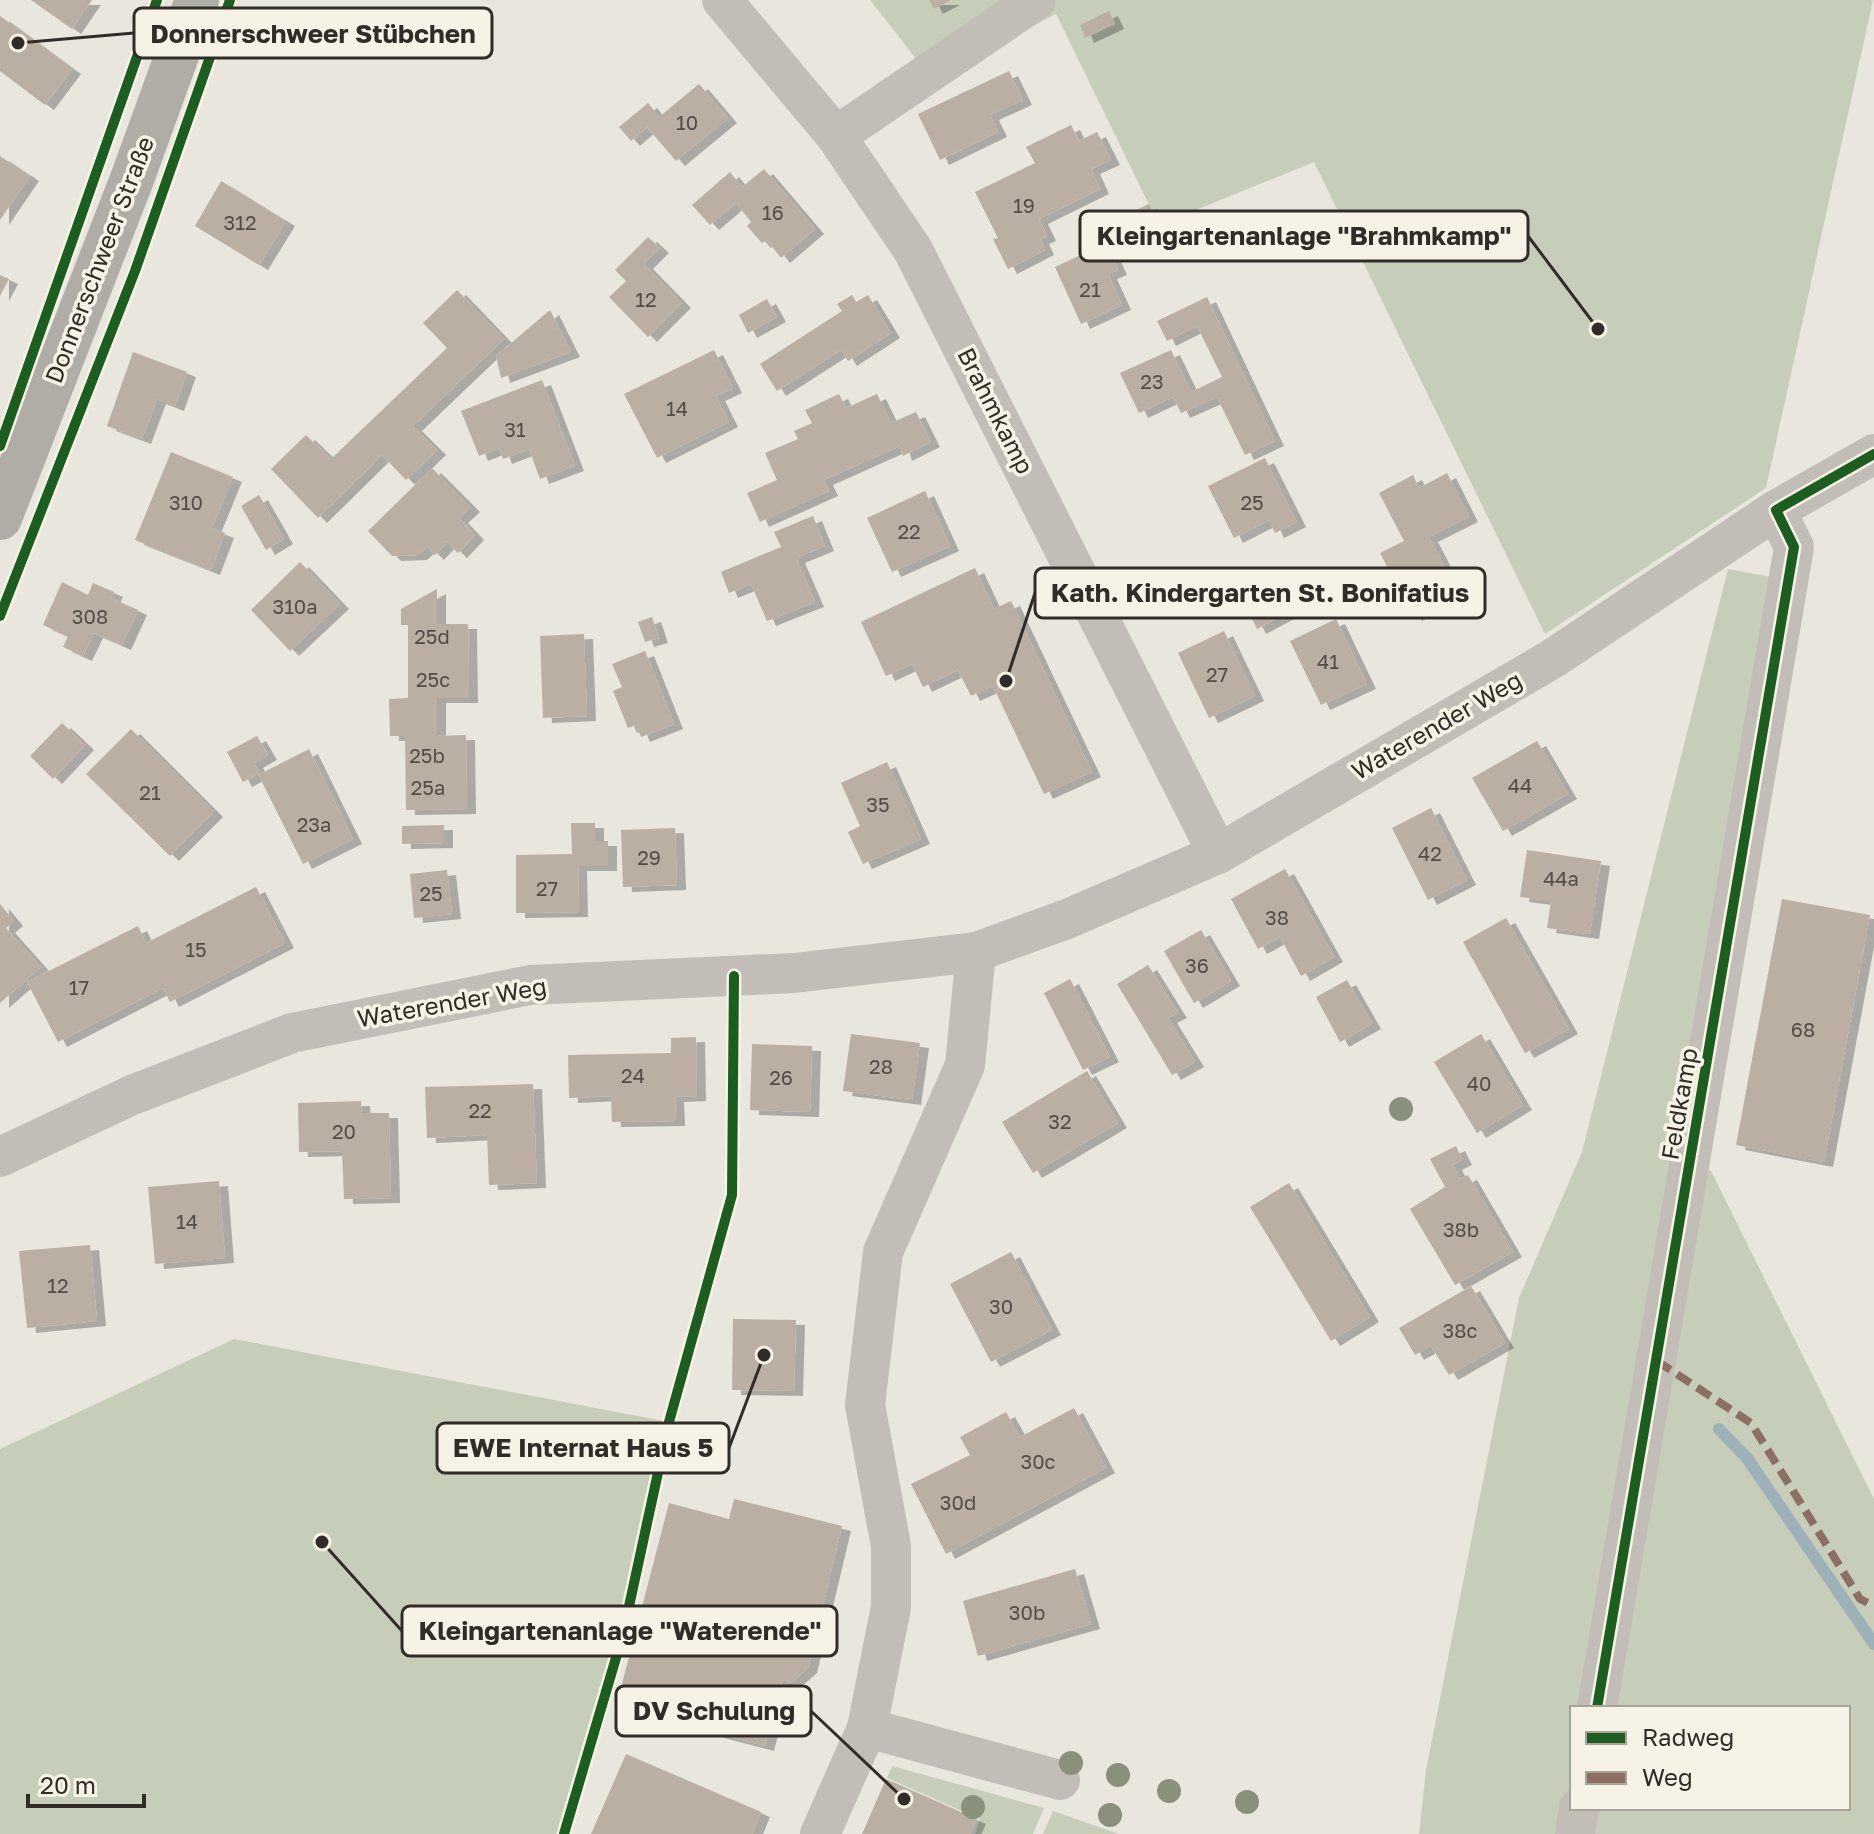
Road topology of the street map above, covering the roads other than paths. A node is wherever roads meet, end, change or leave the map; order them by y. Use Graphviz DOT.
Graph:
graph roads {
  1 [pos="197,0"];
  2 [pos="722,0"];
  3 [pos="1036,0"];
  4 [pos="836,136"];
  5 [pos="1874,454"];
  6 [pos="1776,510"];
  7 [pos="0,518"];
  8 [pos="1218,854"];
  9 [pos="976,952"];
  10 [pos="0,1157"];
  11 [pos="1597,1706"];
  12 [pos="867,1728"];
  13 [pos="1060,1780"];
  14 [pos="1579,1810"];
  15 [pos="820,1834"];
  16 [pos="1575,1834"];
  1 -- 7 [label="main road, Donnerschweer Straße"];
  2 -- 4 [label="street, Brahmkamp"];
  3 -- 4 [label="street"];
  4 -- 8 [label="street, Brahmkamp"];
  5 -- 6 [label="street, Waterender Weg"];
  6 -- 8 [label="street, Waterender Weg"];
  6 -- 11 [label="street, Feldkamp"];
  8 -- 9 [label="street, Waterender Weg"];
  9 -- 10 [label="street, Waterender Weg"];
  9 -- 12 [label="street"];
  12 -- 13 [label="street"];
  12 -- 15 [label="street"];
  14 -- 16 [label="street"];
}
